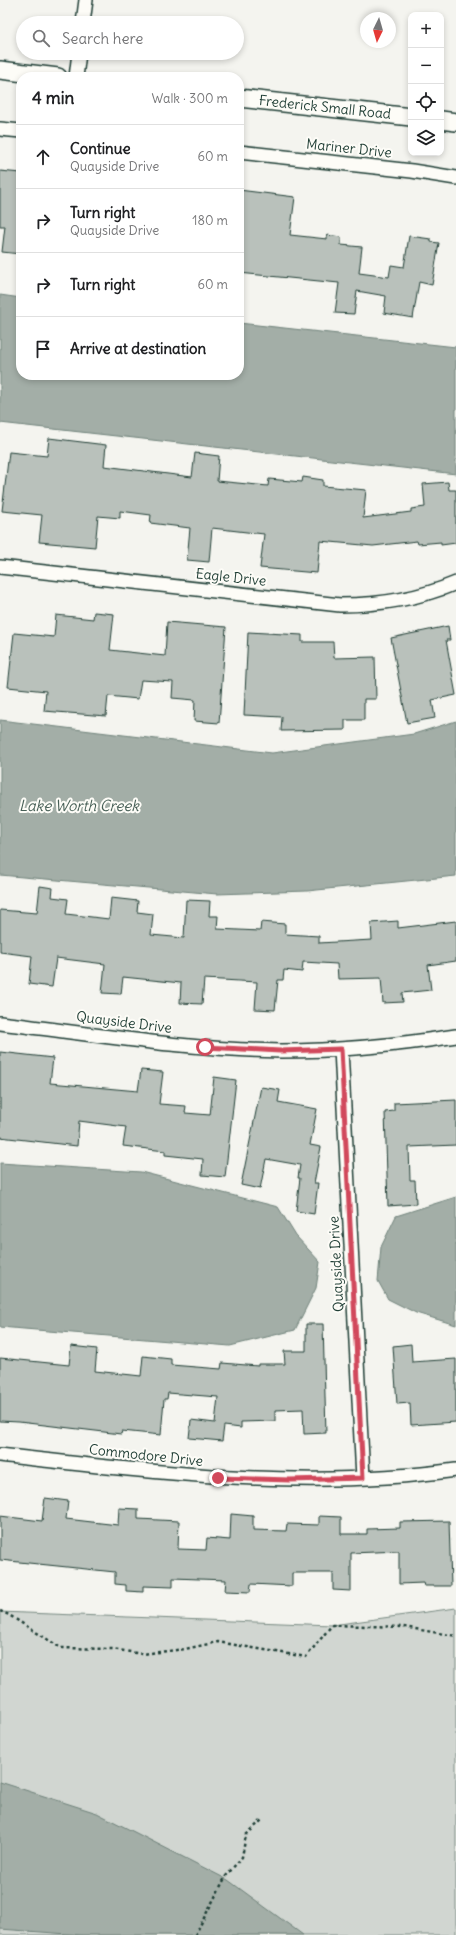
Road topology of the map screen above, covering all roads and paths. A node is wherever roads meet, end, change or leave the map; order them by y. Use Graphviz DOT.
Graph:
graph roads {
  1 [pos="86,0"];
  2 [pos="84,16"];
  3 [pos="78,60"];
  4 [pos="0,70"];
  5 [pos="17,72"];
  6 [pos="77,72"];
  7 [pos="244,99"];
  8 [pos="408,117"];
  9 [pos="444,120"];
  10 [pos="456,122"];
  11 [pos="0,129"];
  12 [pos="16,131"];
  13 [pos="244,153"];
  14 [pos="456,178"];
  15 [pos="0,567"];
  16 [pos="456,583"];
  17 [pos="0,1023"];
  18 [pos="456,1036"];
  19 [pos="341,1049"];
  20 [pos="0,1455"];
  21 [pos="456,1470"];
  22 [pos="363,1478"];
  23 [pos="0,1611"];
  24 [pos="456,1636"];
  25 [pos="262,1820"];
  26 [pos="195,1935"];
  1 -- 2 [label="street"];
  3 -- 6 [label="street"];
  4 -- 5 [label="street"];
  7 -- 8 [label="street, Frederick Small Road"];
  9 -- 10 [label="street"];
  11 -- 12 [label="street"];
  13 -- 14 [label="street, Mariner Drive"];
  15 -- 16 [label="street, Eagle Drive"];
  17 -- 19 [label="street, Quayside Drive"];
  18 -- 19 [label="street, Quayside Drive"];
  19 -- 22 [label="street, Quayside Drive"];
  20 -- 22 [label="street, Commodore Drive"];
  21 -- 22 [label="street, Commodore Drive"];
  23 -- 24 [label="path"];
  25 -- 26 [label="path"];
}
